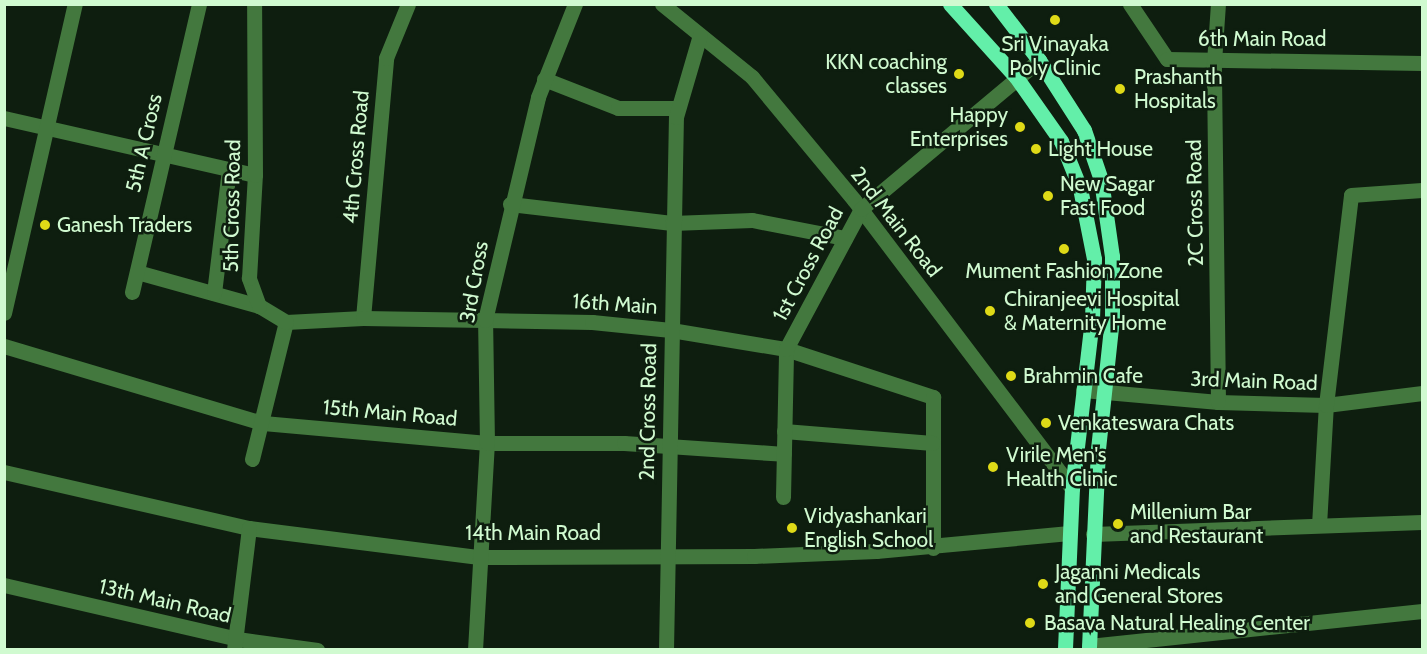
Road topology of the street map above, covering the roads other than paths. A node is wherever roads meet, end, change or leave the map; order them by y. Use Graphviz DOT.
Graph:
graph roads {
  1 [pos="75,4"];
  2 [pos="199,4"];
  3 [pos="254,4"];
  4 [pos="408,4"];
  5 [pos="574,4"];
  6 [pos="662,4"];
  7 [pos="950,4"];
  8 [pos="996,4"];
  9 [pos="1130,4"];
  10 [pos="1218,4"];
  11 [pos="700,35"];
  12 [pos="1039,60"];
  13 [pos="1214,62"];
  14 [pos="1422,63"];
  15 [pos="1016,77"];
  16 [pos="544,79"];
  17 [pos="678,108"];
  18 [pos="4,118"];
  19 [pos="47,127"];
  20 [pos="162,154"];
  21 [pos="229,169"];
  22 [pos="255,175"];
  23 [pos="1101,180"];
  24 [pos="1080,188"];
  25 [pos="1422,190"];
  26 [pos="510,204"];
  27 [pos="861,209"];
  28 [pos="672,223"];
  29 [pos="846,238"];
  30 [pos="137,273"];
  31 [pos="132,292"];
  32 [pos="214,293"];
  33 [pos="259,306"];
  34 [pos="4,313"];
  35 [pos="363,318"];
  36 [pos="485,320"];
  37 [pos="286,322"];
  38 [pos="671,330"];
  39 [pos="4,346"];
  40 [pos="786,349"];
  41 [pos="1083,390"];
  42 [pos="1104,392"];
  43 [pos="1422,393"];
  44 [pos="1218,402"];
  45 [pos="1326,405"];
  46 [pos="263,423"];
  47 [pos="784,431"];
  48 [pos="487,443"];
  49 [pos="933,443"];
  50 [pos="667,446"];
  51 [pos="784,454"];
  52 [pos="252,459"];
  53 [pos="4,472"];
  54 [pos="1072,488"];
  55 [pos="783,497"];
  56 [pos="1422,522"];
  57 [pos="1319,525"];
  58 [pos="249,528"];
  59 [pos="1069,533"];
  60 [pos="1093,534"];
  61 [pos="933,548"];
  62 [pos="666,554"];
  63 [pos="479,557"];
  64 [pos="4,585"];
  65 [pos="1422,610"];
  66 [pos="235,644"];
  67 [pos="1089,648"];
  68 [pos="317,650"];
  69 [pos="475,650"];
  70 [pos="666,650"];
  71 [pos="1065,650"];
  1 -- 19 [label="street"];
  2 -- 20 [label="street, 5th A Cross"];
  3 -- 22 [label="street, 5th Cross Road"];
  4 -- 35 [label="street, 4th Cross Road"];
  5 -- 16 [label="street, 3rd Cross"];
  6 -- 11 [label="street, 2nd Main Road"];
  7 -- 15 [label="main road"];
  8 -- 12 [label="main road"];
  9 -- 13 [label="street, 6th Main Road"];
  10 -- 13 [label="street, 2C Cross Road"];
  11 -- 17 [label="street, 2nd Cross Road"];
  11 -- 27 [label="street, 2nd Main Road"];
  12 -- 15 [label="street, 1st Cross Road"];
  12 -- 23 [label="main road"];
  13 -- 14 [label="street, 6th Main Road"];
  13 -- 44 [label="street, 2C Cross Road"];
  15 -- 24 [label="main road"];
  15 -- 27 [label="street, 1st Cross Road"];
  16 -- 17 [label="street"];
  16 -- 26 [label="street, 3rd Cross"];
  17 -- 28 [label="street, 2nd Cross Road"];
  18 -- 19 [label="street"];
  19 -- 20 [label="street"];
  19 -- 34 [label="street"];
  20 -- 21 [label="street"];
  20 -- 30 [label="street, 5th A Cross"];
  21 -- 22 [label="street"];
  21 -- 32 [label="street"];
  22 -- 33 [label="street, 5th Cross Road"];
  23 -- 24 [label="main road"];
  23 -- 42 [label="main road"];
  24 -- 41 [label="main road"];
  25 -- 45 [label="street"];
  26 -- 28 [label="street"];
  26 -- 36 [label="street, 3rd Cross"];
  27 -- 29 [label="street, 1st Cross Road"];
  27 -- 54 [label="street, 2nd Main Road"];
  28 -- 29 [label="street"];
  28 -- 38 [label="street, 2nd Cross Road"];
  29 -- 40 [label="street, 1st Cross Road"];
  30 -- 31 [label="street, 5th A Cross"];
  30 -- 32 [label="street"];
  32 -- 33 [label="street"];
  33 -- 37 [label="street"];
  35 -- 36 [label="street, 16th Main"];
  35 -- 37 [label="street, 16th Main"];
  36 -- 38 [label="street, 16th Main"];
  36 -- 48 [label="street, 3rd Cross"];
  37 -- 46 [label="street"];
  38 -- 40 [label="street, 16th Main"];
  38 -- 50 [label="street, 2nd Cross Road"];
  39 -- 46 [label="street, 15th Main Road"];
  40 -- 47 [label="street, 1st Cross Road"];
  40 -- 49 [label="street, 16th Main"];
  41 -- 42 [label="street, 3rd Main Road"];
  41 -- 54 [label="main road"];
  42 -- 44 [label="street, 3rd Main Road"];
  42 -- 60 [label="main road"];
  43 -- 45 [label="street, 3rd Main Road"];
  44 -- 45 [label="street, 3rd Main Road"];
  45 -- 57 [label="street"];
  46 -- 48 [label="street, 15th Main Road"];
  46 -- 52 [label="street"];
  47 -- 49 [label="street"];
  47 -- 51 [label="street, 1st Cross Road"];
  48 -- 50 [label="street, 15th Main Road"];
  48 -- 63 [label="street, 3rd Cross"];
  49 -- 61 [label="street"];
  50 -- 51 [label="street, 15th Main Road"];
  50 -- 62 [label="street, 2nd Cross Road"];
  51 -- 55 [label="street, 1st Cross Road"];
  53 -- 58 [label="street, 14th Main Road"];
  54 -- 59 [label="main road"];
  56 -- 57 [label="street"];
  57 -- 60 [label="street"];
  58 -- 63 [label="street, 14th Main Road"];
  58 -- 66 [label="street"];
  59 -- 61 [label="street, 14th Main Road"];
  59 -- 71 [label="main road"];
  60 -- 67 [label="main road"];
  61 -- 62 [label="street, 14th Main Road"];
  62 -- 63 [label="street, 14th Main Road"];
  62 -- 70 [label="street, 2nd Cross Road"];
  63 -- 69 [label="street, 3rd Cross"];
  64 -- 66 [label="street, 13th Main Road"];
  65 -- 67 [label="street"];
  66 -- 68 [label="street, 13th Main Road"];
}
